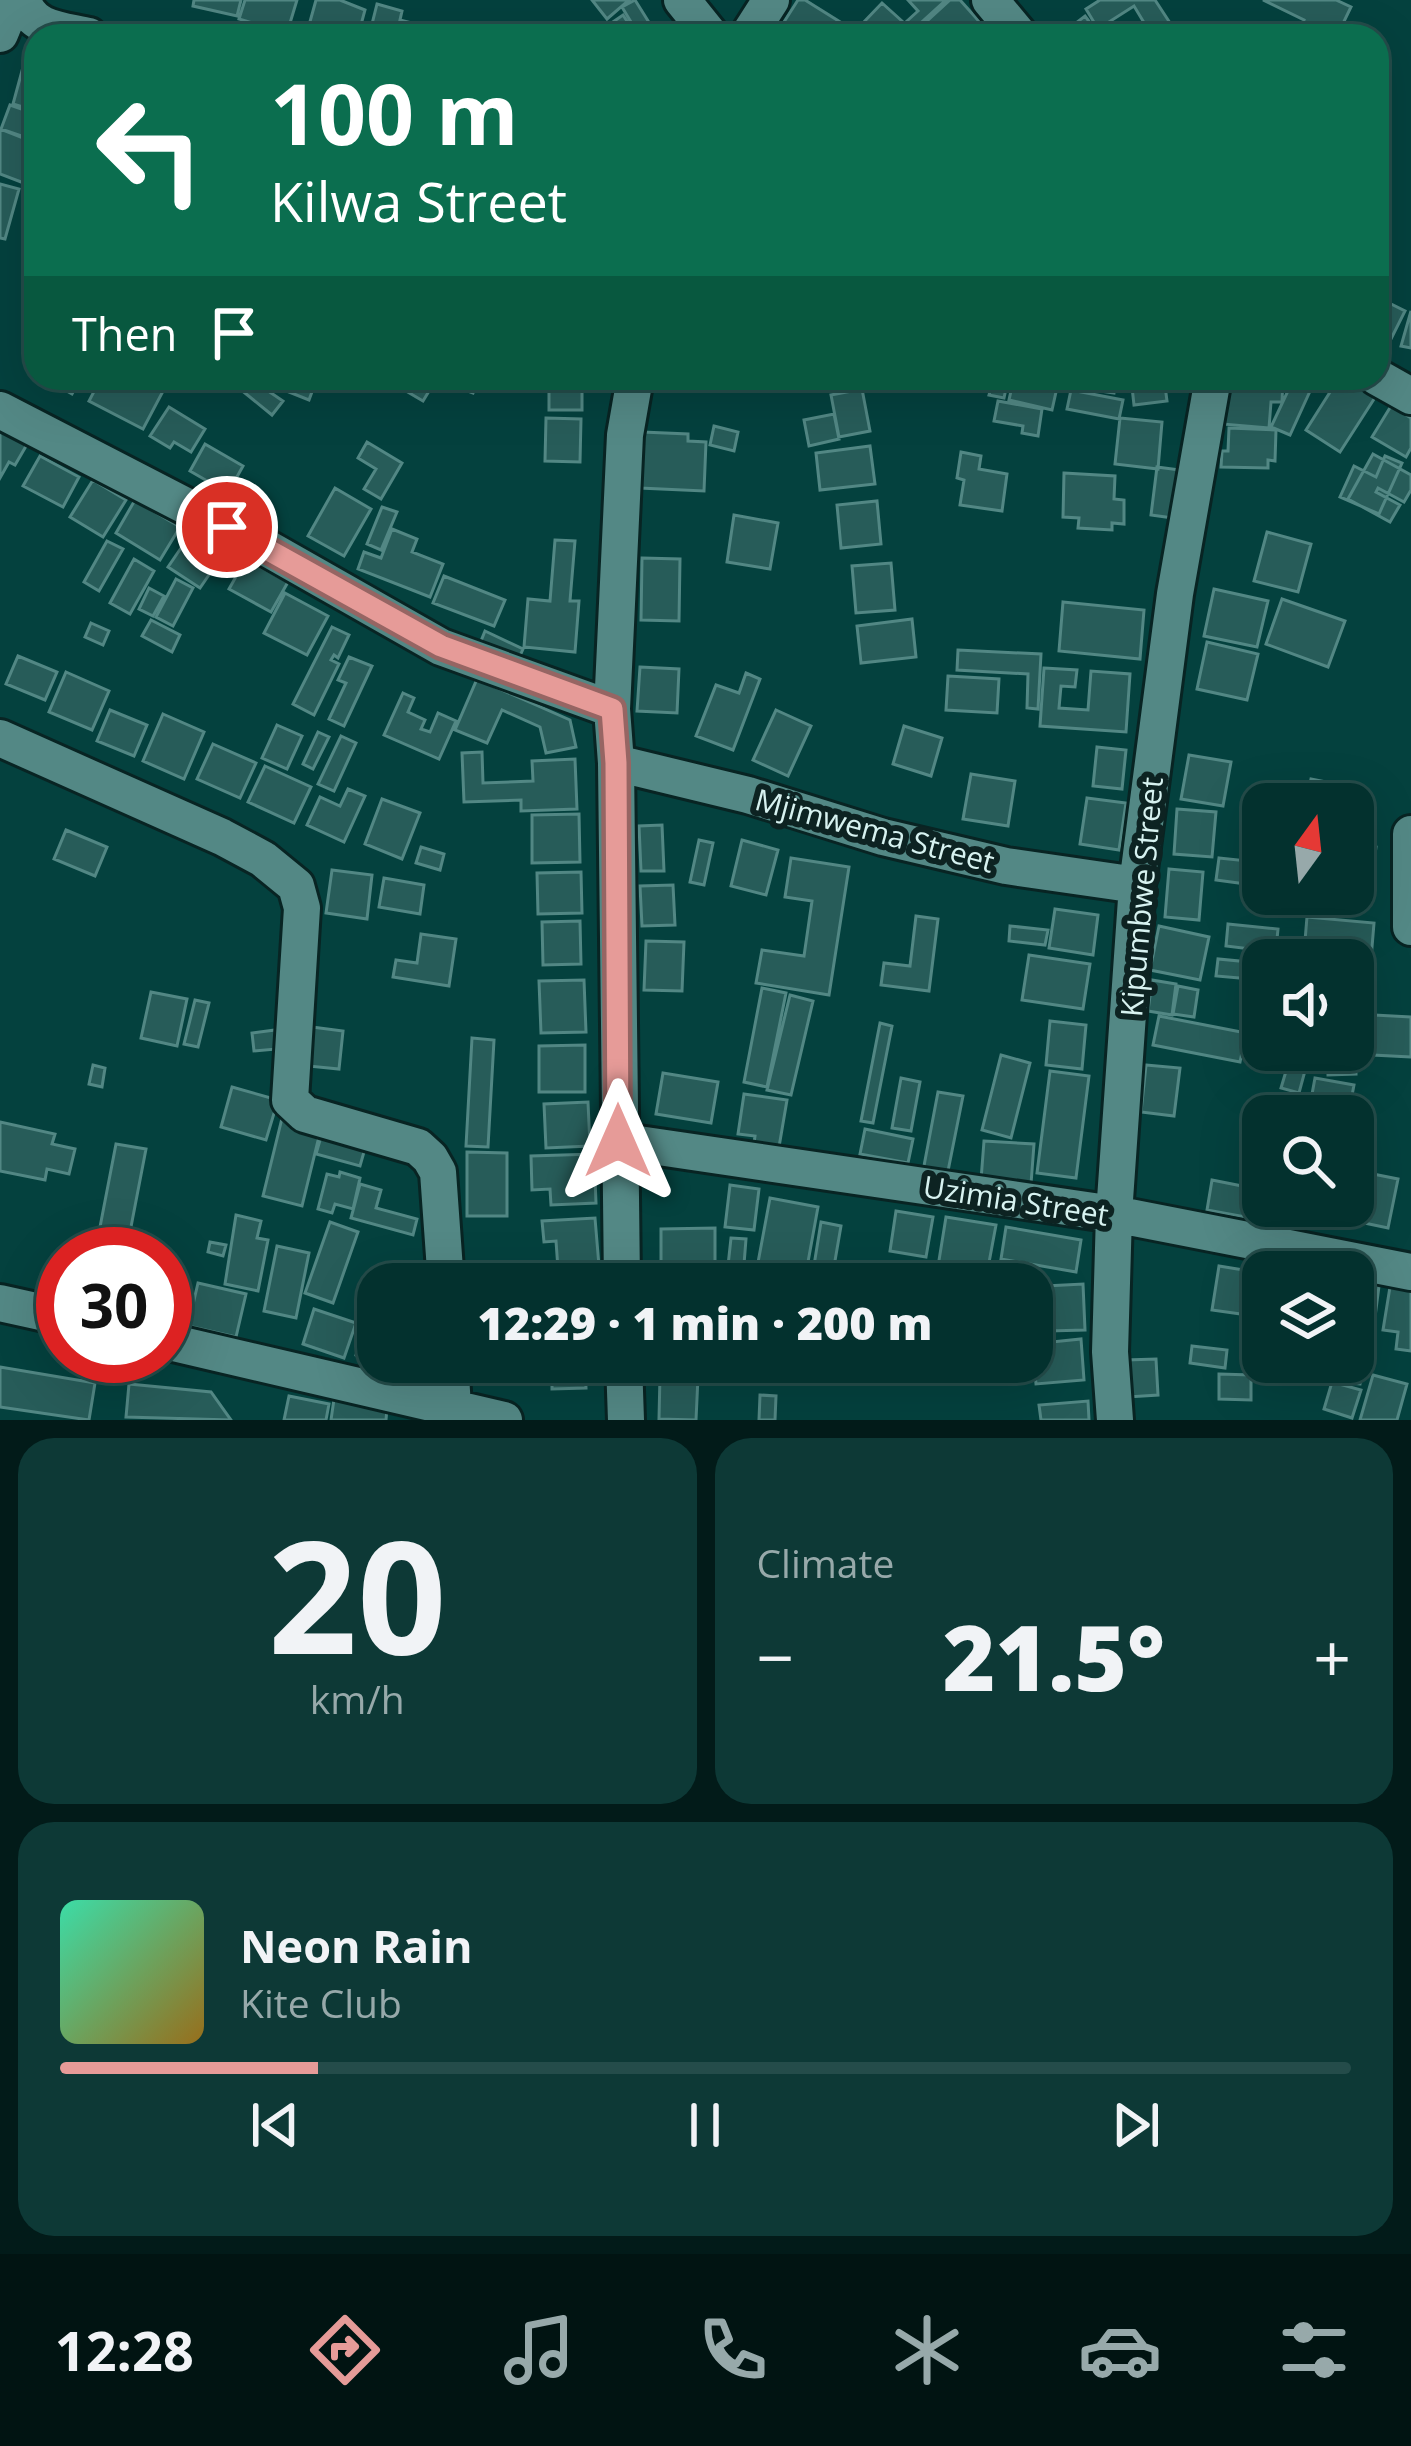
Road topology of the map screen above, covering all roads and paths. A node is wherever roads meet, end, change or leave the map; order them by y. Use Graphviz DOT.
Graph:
graph roads {
  1 [pos="14,0"];
  2 [pos="23,0"];
  3 [pos="682,0"];
  4 [pos="990,0"];
  5 [pos="41,24"];
  6 [pos="701,24"];
  7 [pos="1010,24"];
  8 [pos="0,34"];
  9 [pos="633,390"];
  10 [pos="1212,390"];
  11 [pos="0,410"];
  12 [pos="612,709"];
  13 [pos="0,738"];
  14 [pos="616,763"];
  15 [pos="1411,834"];
  16 [pos="1137,885"];
  17 [pos="1411,927"];
  18 [pos="618,1141"];
  19 [pos="1114,1214"];
  20 [pos="444,1263"];
  21 [pos="621,1263"];
  22 [pos="1411,1272"];
  23 [pos="0,1303"];
  24 [pos="36,1311"];
  25 [pos="192,1347"];
  26 [pos="451,1383"];
  27 [pos="625,1383"];
  28 [pos="452,1406"];
  29 [pos="504,1420"];
  30 [pos="626,1420"];
  31 [pos="1115,1420"];
  1 -- 8 [label="street"];
  2 -- 5 [label="street"];
  3 -- 6 [label="street"];
  4 -- 7 [label="street"];
  9 -- 12 [label="street"];
  10 -- 16 [label="street, Kipumbwe Street"];
  11 -- 12 [label="street"];
  12 -- 14 [label="street"];
  13 -- 20 [label="street"];
  14 -- 16 [label="street, Mjimwema Street"];
  14 -- 18 [label="street"];
  15 -- 17 [label="street"];
  16 -- 19 [label="street, Kipumbwe Street"];
  18 -- 19 [label="street, Uzimia Street"];
  18 -- 21 [label="street"];
  19 -- 22 [label="street, Uzimia Street"];
  19 -- 31 [label="street, Kipumbwe Street"];
  23 -- 24 [label="street"];
  25 -- 28 [label="street"];
  26 -- 28 [label="street"];
  27 -- 30 [label="street"];
  28 -- 29 [label="street"];
}
